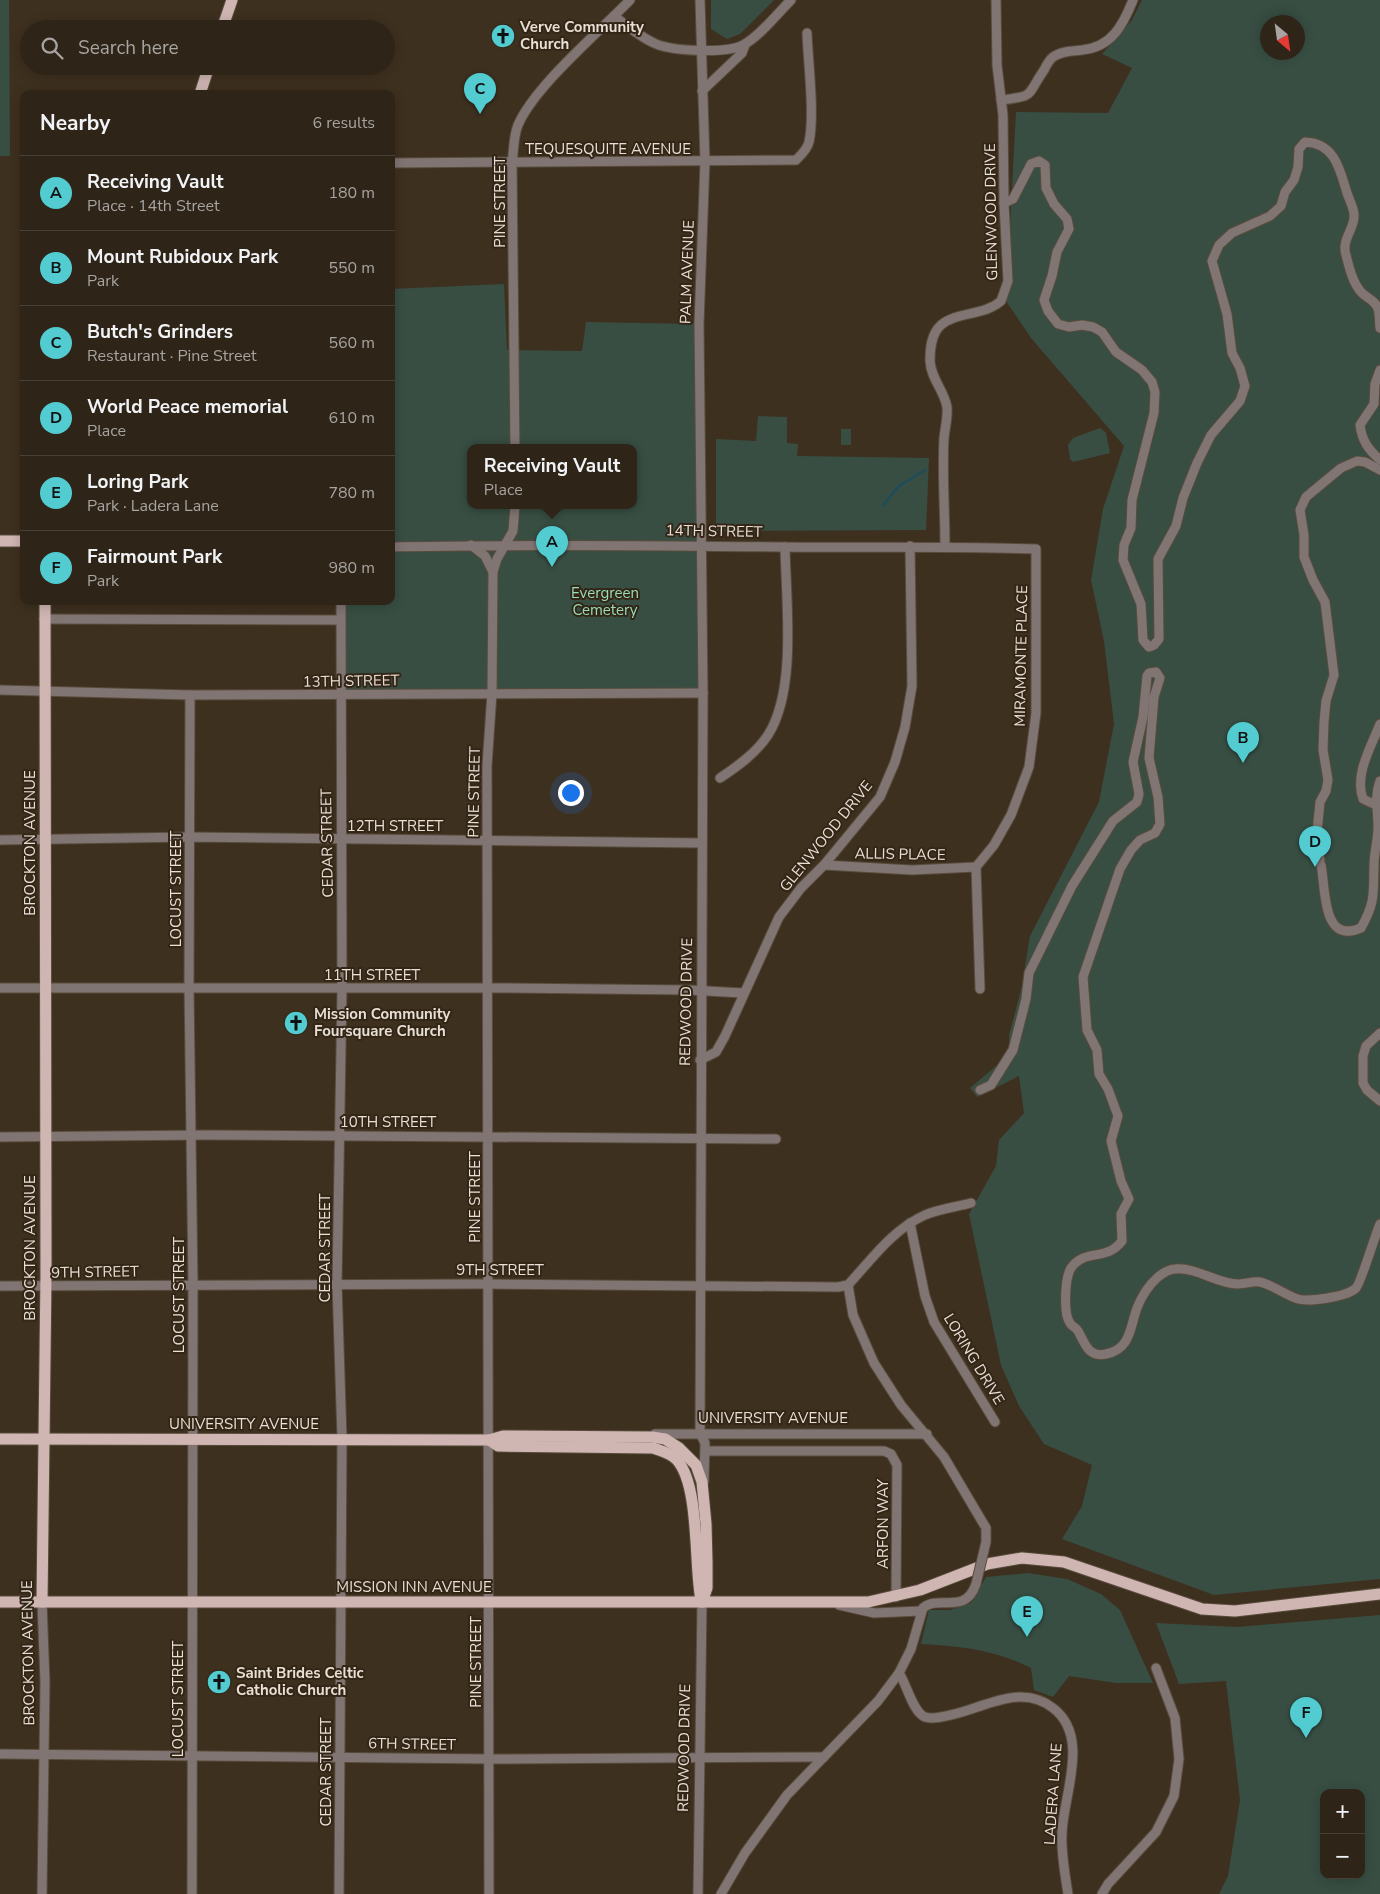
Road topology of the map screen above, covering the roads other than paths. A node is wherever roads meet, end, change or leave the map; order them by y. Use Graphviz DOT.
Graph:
graph roads {
  1 [pos="232,0"];
  2 [pos="630,0"];
  3 [pos="700,0"];
  4 [pos="791,0"];
  5 [pos="996,0"];
  6 [pos="1133,0"];
  7 [pos="614,16"];
  8 [pos="225,20"];
  9 [pos="807,33"];
  10 [pos="745,44"];
  11 [pos="701,51"];
  12 [pos="206,75"];
  13 [pos="201,90"];
  14 [pos="702,91"];
  15 [pos="1001,100"];
  16 [pos="705,162"];
  17 [pos="395,163"];
  18 [pos="512,163"];
  19 [pos="1004,203"];
  20 [pos="1380,328"];
  21 [pos="1380,370"];
  22 [pos="515,444"];
  23 [pos="1380,460"];
  24 [pos="1380,470"];
  25 [pos="515,509"];
  26 [pos="0,541"];
  27 [pos="20,541"];
  28 [pos="506,544"];
  29 [pos="471,545"];
  30 [pos="702,546"];
  31 [pos="910,546"];
  32 [pos="945,546"];
  33 [pos="395,547"];
  34 [pos="785,548"];
  35 [pos="1036,549"];
  36 [pos="493,572"];
  37 [pos="45,605"];
  38 [pos="341,605"];
  39 [pos="44,619"];
  40 [pos="340,620"];
  41 [pos="0,690"];
  42 [pos="44,690"];
  43 [pos="492,692"];
  44 [pos="702,693"];
  45 [pos="190,695"];
  46 [pos="340,695"];
  47 [pos="1380,724"];
  48 [pos="720,778"];
  49 [pos="1380,781"];
  50 [pos="1376,805"];
  51 [pos="189,837"];
  52 [pos="0,840"];
  53 [pos="45,840"];
  54 [pos="341,840"];
  55 [pos="487,841"];
  56 [pos="701,843"];
  57 [pos="824,865"];
  58 [pos="976,867"];
  59 [pos="189,986"];
  60 [pos="45,987"];
  61 [pos="0,988"];
  62 [pos="487,988"];
  63 [pos="342,989"];
  64 [pos="980,989"];
  65 [pos="702,990"];
  66 [pos="743,993"];
  67 [pos="1380,1033"];
  68 [pos="700,1060"];
  69 [pos="980,1090"];
  70 [pos="1380,1101"];
  71 [pos="189,1136"];
  72 [pos="339,1136"];
  73 [pos="489,1136"];
  74 [pos="0,1137"];
  75 [pos="702,1137"];
  76 [pos="45,1138"];
  77 [pos="776,1139"];
  78 [pos="971,1204"];
  79 [pos="910,1224"];
  80 [pos="1380,1224"];
  81 [pos="193,1284"];
  82 [pos="338,1284"];
  83 [pos="488,1284"];
  84 [pos="848,1285"];
  85 [pos="0,1286"];
  86 [pos="700,1286"];
  87 [pos="46,1287"];
  88 [pos="995,1422"];
  89 [pos="700,1432"];
  90 [pos="927,1434"];
  91 [pos="618,1437"];
  92 [pos="0,1439"];
  93 [pos="42,1439"];
  94 [pos="342,1439"];
  95 [pos="192,1440"];
  96 [pos="489,1440"];
  97 [pos="705,1454"];
  98 [pos="679,1463"];
  99 [pos="696,1465"];
  100 [pos="703,1492"];
  101 [pos="1380,1594"];
  102 [pos="896,1597"];
  103 [pos="0,1602"];
  104 [pos="42,1602"];
  105 [pos="192,1602"];
  106 [pos="490,1602"];
  107 [pos="702,1602"];
  108 [pos="341,1603"];
  109 [pos="828,1603"];
  110 [pos="921,1612"];
  111 [pos="1156,1668"];
  112 [pos="899,1674"];
  113 [pos="0,1754"];
  114 [pos="44,1755"];
  115 [pos="192,1756"];
  116 [pos="340,1756"];
  117 [pos="698,1756"];
  118 [pos="824,1757"];
  119 [pos="490,1759"];
  120 [pos="42,1894"];
  121 [pos="192,1894"];
  122 [pos="339,1894"];
  123 [pos="489,1894"];
  124 [pos="698,1894"];
  125 [pos="721,1894"];
  126 [pos="1068,1894"];
  127 [pos="1102,1894"];
  1 -- 8 [label="main road"];
  2 -- 7 [label="street, PINE STREET"];
  3 -- 11 [label="street, PALM AVENUE"];
  4 -- 10 [label="street"];
  5 -- 15 [label="street, GLENWOOD DRIVE"];
  6 -- 15 [label="street"];
  7 -- 11 [label="street"];
  7 -- 18 [label="street, PINE STREET"];
  9 -- 16 [label="street, TEQUESQUITE AVENUE"];
  10 -- 11 [label="street"];
  10 -- 14 [label="street"];
  11 -- 14 [label="street, PALM AVENUE"];
  12 -- 13 [label="main road"];
  14 -- 16 [label="street, PALM AVENUE"];
  15 -- 19 [label="street, GLENWOOD DRIVE"];
  16 -- 18 [label="street, TEQUESQUITE AVENUE"];
  16 -- 30 [label="street, PALM AVENUE"];
  17 -- 18 [label="street, TEQUESQUITE AVENUE"];
  18 -- 22 [label="street, PINE STREET"];
  19 -- 20 [label="street"];
  19 -- 32 [label="street, GLENWOOD DRIVE"];
  21 -- 23 [label="street"];
  24 -- 50 [label="street"];
  25 -- 28 [label="street, PINE STREET"];
  26 -- 27 [label="main road"];
  28 -- 29 [label="street, 14TH STREET"];
  28 -- 30 [label="street, 14TH STREET"];
  28 -- 36 [label="street, PINE STREET"];
  29 -- 33 [label="street, 14TH STREET"];
  29 -- 36 [label="street"];
  30 -- 34 [label="street, 14TH STREET"];
  30 -- 44 [label="street, REDWOOD DRIVE"];
  31 -- 32 [label="street, 14TH STREET"];
  31 -- 34 [label="street, 14TH STREET"];
  31 -- 57 [label="street, GLENWOOD DRIVE"];
  32 -- 35 [label="street, 14TH STREET"];
  34 -- 48 [label="street"];
  35 -- 58 [label="street, MIRAMONTE PLACE"];
  36 -- 43 [label="street, PINE STREET"];
  37 -- 39 [label="main road, BROCKTON AVENUE"];
  38 -- 40 [label="street, CEDAR STREET"];
  39 -- 40 [label="street"];
  39 -- 42 [label="main road, BROCKTON AVENUE"];
  40 -- 46 [label="street, CEDAR STREET"];
  41 -- 42 [label="street, 13TH STREET"];
  42 -- 45 [label="street, 13TH STREET"];
  42 -- 53 [label="main road, BROCKTON AVENUE"];
  43 -- 44 [label="street, 13TH STREET"];
  43 -- 46 [label="street, 13TH STREET"];
  43 -- 55 [label="street, PINE STREET"];
  44 -- 56 [label="street, REDWOOD DRIVE"];
  45 -- 46 [label="street, 13TH STREET"];
  45 -- 51 [label="street, LOCUST STREET"];
  46 -- 54 [label="street, CEDAR STREET"];
  47 -- 50 [label="street"];
  49 -- 50 [label="street"];
  51 -- 53 [label="street, 12TH STREET"];
  51 -- 54 [label="street, 12TH STREET"];
  51 -- 59 [label="street, LOCUST STREET"];
  52 -- 53 [label="street, 12TH STREET"];
  53 -- 60 [label="main road, BROCKTON AVENUE"];
  54 -- 55 [label="street, 12TH STREET"];
  54 -- 63 [label="street, CEDAR STREET"];
  55 -- 56 [label="street, 12TH STREET"];
  55 -- 62 [label="street, PINE STREET"];
  56 -- 65 [label="street, REDWOOD DRIVE"];
  57 -- 58 [label="street, ALLIS PLACE"];
  57 -- 66 [label="street, GLENWOOD DRIVE"];
  58 -- 64 [label="street"];
  59 -- 60 [label="street, 11TH STREET"];
  59 -- 63 [label="street, 11TH STREET"];
  59 -- 71 [label="street, LOCUST STREET"];
  60 -- 61 [label="street, 11TH STREET"];
  60 -- 76 [label="main road, BROCKTON AVENUE"];
  62 -- 63 [label="street, 11TH STREET"];
  62 -- 65 [label="street, 11TH STREET"];
  62 -- 73 [label="street, PINE STREET"];
  63 -- 72 [label="street, CEDAR STREET"];
  65 -- 66 [label="street, 11TH STREET"];
  65 -- 68 [label="street, REDWOOD DRIVE"];
  66 -- 68 [label="street, GLENWOOD DRIVE"];
  67 -- 70 [label="street"];
  68 -- 75 [label="street, REDWOOD DRIVE"];
  69 -- 80 [label="street"];
  71 -- 72 [label="street, 10TH STREET"];
  71 -- 76 [label="street, 10TH STREET"];
  71 -- 81 [label="street, LOCUST STREET"];
  72 -- 73 [label="street, 10TH STREET"];
  72 -- 82 [label="street, CEDAR STREET"];
  73 -- 75 [label="street, 10TH STREET"];
  73 -- 83 [label="street, PINE STREET"];
  74 -- 76 [label="street, 10TH STREET"];
  75 -- 77 [label="street, 10TH STREET"];
  75 -- 86 [label="street, REDWOOD DRIVE"];
  76 -- 87 [label="main road, BROCKTON AVENUE"];
  78 -- 79 [label="street"];
  79 -- 84 [label="street"];
  79 -- 88 [label="street, LORING DRIVE"];
  81 -- 82 [label="street, 9TH STREET"];
  81 -- 87 [label="street, 9TH STREET"];
  81 -- 95 [label="street, LOCUST STREET"];
  82 -- 83 [label="street, 9TH STREET"];
  82 -- 94 [label="street, CEDAR STREET"];
  83 -- 86 [label="street, 9TH STREET"];
  83 -- 96 [label="street, PINE STREET"];
  84 -- 86 [label="street, 9TH STREET"];
  84 -- 90 [label="street"];
  85 -- 87 [label="street, 9TH STREET"];
  86 -- 89 [label="street, REDWOOD DRIVE"];
  87 -- 93 [label="main road, BROCKTON AVENUE"];
  89 -- 90 [label="street, UNIVERSITY AVENUE"];
  89 -- 91 [label="street, UNIVERSITY AVENUE"];
  89 -- 97 [label="street, REDWOOD DRIVE"];
  90 -- 110 [label="street, bridge"];
  91 -- 96 [label="main road, UNIVERSITY AVENUE"];
  91 -- 99 [label="main road, UNIVERSITY AVENUE"];
  92 -- 93 [label="main road, UNIVERSITY AVENUE"];
  93 -- 95 [label="main road, UNIVERSITY AVENUE"];
  93 -- 104 [label="main road, BROCKTON AVENUE"];
  94 -- 95 [label="main road, UNIVERSITY AVENUE"];
  94 -- 96 [label="main road, UNIVERSITY AVENUE"];
  94 -- 108 [label="street, CEDAR STREET"];
  95 -- 105 [label="street, LOCUST STREET"];
  96 -- 98 [label="main road, UNIVERSITY AVENUE"];
  96 -- 106 [label="street, PINE STREET"];
  97 -- 99 [label="street"];
  97 -- 100 [label="street, REDWOOD DRIVE"];
  97 -- 102 [label="street, ARFON WAY"];
  98 -- 99 [label="street"];
  98 -- 107 [label="main road, REDWOOD DRIVE"];
  99 -- 100 [label="main road, REDWOOD DRIVE"];
  100 -- 107 [label="main road, REDWOOD DRIVE"];
  101 -- 102 [label="main road, MISSION INN AVENUE"];
  102 -- 109 [label="main road, MISSION INN AVENUE"];
  103 -- 104 [label="main road, MISSION INN AVENUE"];
  104 -- 105 [label="main road, MISSION INN AVENUE"];
  104 -- 114 [label="street, BROCKTON AVENUE"];
  105 -- 108 [label="main road, MISSION INN AVENUE"];
  105 -- 115 [label="street, LOCUST STREET"];
  106 -- 107 [label="main road, MISSION INN AVENUE"];
  106 -- 108 [label="main road, MISSION INN AVENUE"];
  106 -- 119 [label="street, PINE STREET"];
  107 -- 109 [label="main road, MISSION INN AVENUE"];
  107 -- 117 [label="street, REDWOOD DRIVE"];
  108 -- 116 [label="street, CEDAR STREET"];
  109 -- 110 [label="street, MISSION INN AVENUE"];
  110 -- 112 [label="street"];
  111 -- 127 [label="street"];
  112 -- 118 [label="street"];
  112 -- 126 [label="street, LADERA LANE"];
  113 -- 114 [label="street, 6TH STREET"];
  114 -- 115 [label="street, 6TH STREET"];
  114 -- 120 [label="street, BROCKTON AVENUE"];
  115 -- 116 [label="street, 6TH STREET"];
  115 -- 121 [label="street, LOCUST STREET"];
  116 -- 119 [label="street, 6TH STREET"];
  116 -- 122 [label="street, CEDAR STREET"];
  117 -- 118 [label="street, 6TH STREET"];
  117 -- 119 [label="street, 6TH STREET"];
  117 -- 124 [label="street, REDWOOD DRIVE"];
  118 -- 125 [label="street"];
  119 -- 123 [label="street, PINE STREET"];
}
